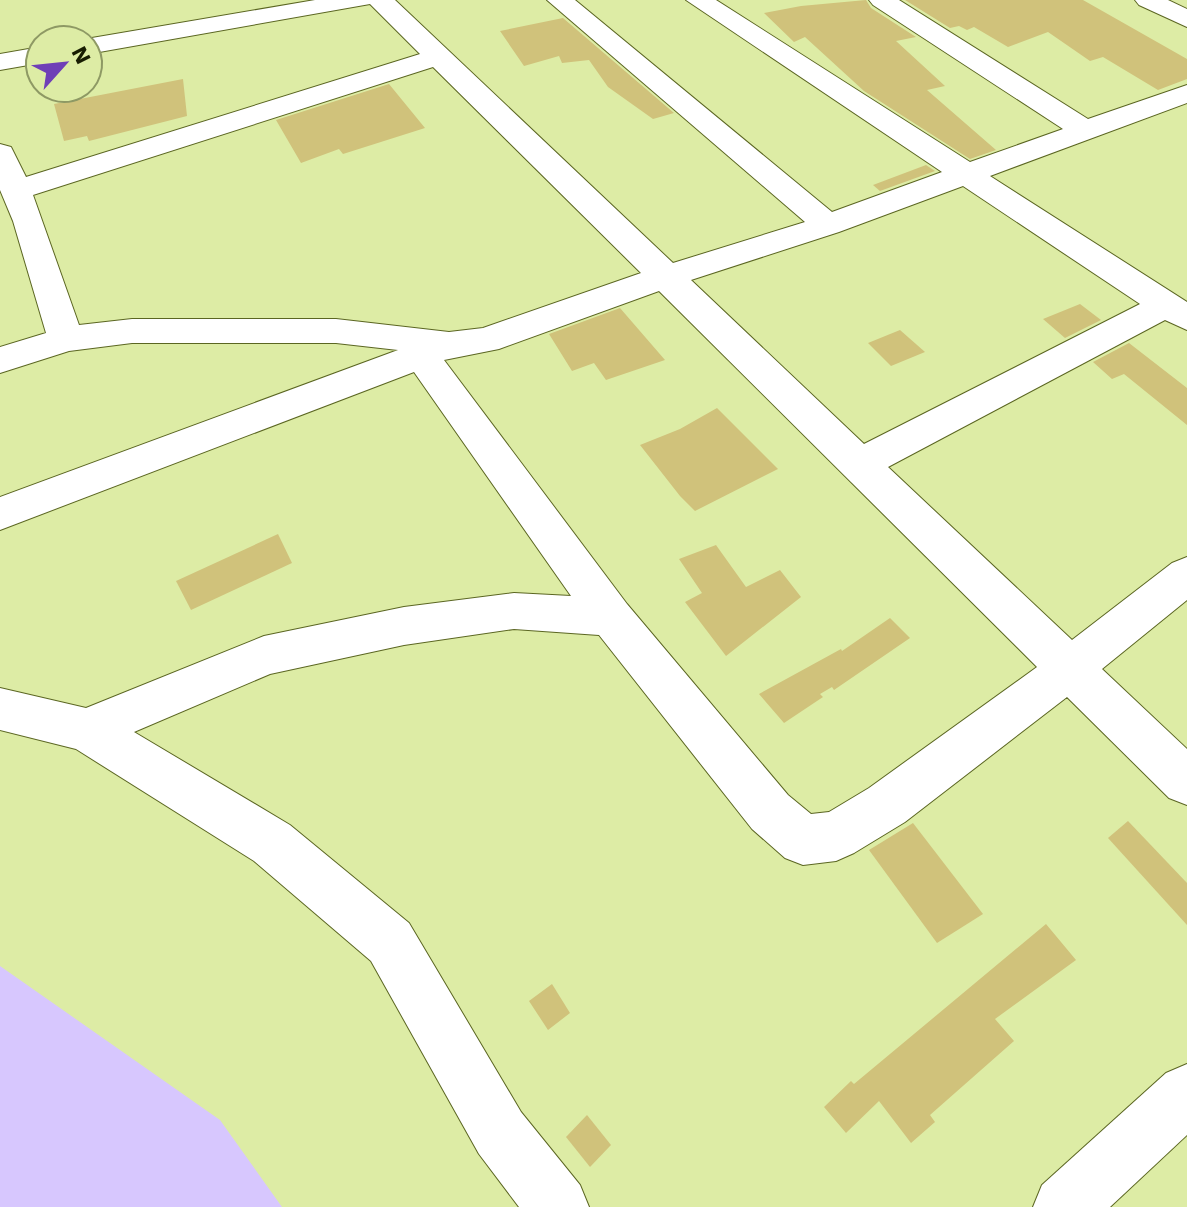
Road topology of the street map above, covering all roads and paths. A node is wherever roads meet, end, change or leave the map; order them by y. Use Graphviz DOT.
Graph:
graph roads {
  1 [pos="360,0"];
  2 [pos="380,0"];
  3 [pos="560,0"];
  4 [pos="699,0"];
  5 [pos="882,0"];
  6 [pos="1148,0"];
  7 [pos="138,11"];
  8 [pos="1187,19"];
  9 [pos="153,34"];
  10 [pos="104,43"];
  11 [pos="438,57"];
  12 [pos="24,58"];
  13 [pos="0,62"];
  14 [pos="1187,93"];
  15 [pos="1085,130"];
  16 [pos="0,153"];
  17 [pos="964,175"];
  18 [pos="16,190"];
  19 [pos="828,225"];
  20 [pos="665,277"];
  21 [pos="1176,312"];
  22 [pos="66,339"];
  23 [pos="435,350"];
  24 [pos="0,360"];
  25 [pos="858,465"];
  26 [pos="0,514"];
  27 [pos="1187,575"];
  28 [pos="611,617"];
  29 [pos="1069,669"];
  30 [pos="0,709"];
  31 [pos="87,730"];
  32 [pos="1187,782"];
  33 [pos="1187,1094"];
  34 [pos="558,1207"];
  35 [pos="1064,1207"];
  1 -- 9 [label="street"];
  2 -- 11 [label="street"];
  3 -- 19 [label="street"];
  4 -- 17 [label="street"];
  5 -- 15 [label="street"];
  6 -- 8 [label="street"];
  7 -- 9 [label="street"];
  9 -- 10 [label="street"];
  11 -- 18 [label="street"];
  11 -- 20 [label="street"];
  12 -- 13 [label="street"];
  14 -- 15 [label="street"];
  15 -- 17 [label="street"];
  16 -- 18 [label="street"];
  17 -- 19 [label="street"];
  17 -- 21 [label="street"];
  18 -- 22 [label="street"];
  19 -- 20 [label="street"];
  20 -- 23 [label="street"];
  20 -- 25 [label="street"];
  21 -- 25 [label="street"];
  22 -- 23 [label="street"];
  22 -- 24 [label="street"];
  23 -- 26 [label="street"];
  23 -- 28 [label="street"];
  25 -- 29 [label="street"];
  27 -- 29 [label="street"];
  28 -- 29 [label="street"];
  28 -- 31 [label="street"];
  29 -- 32 [label="street"];
  30 -- 31 [label="street"];
  31 -- 34 [label="street"];
  33 -- 35 [label="street"];
}
